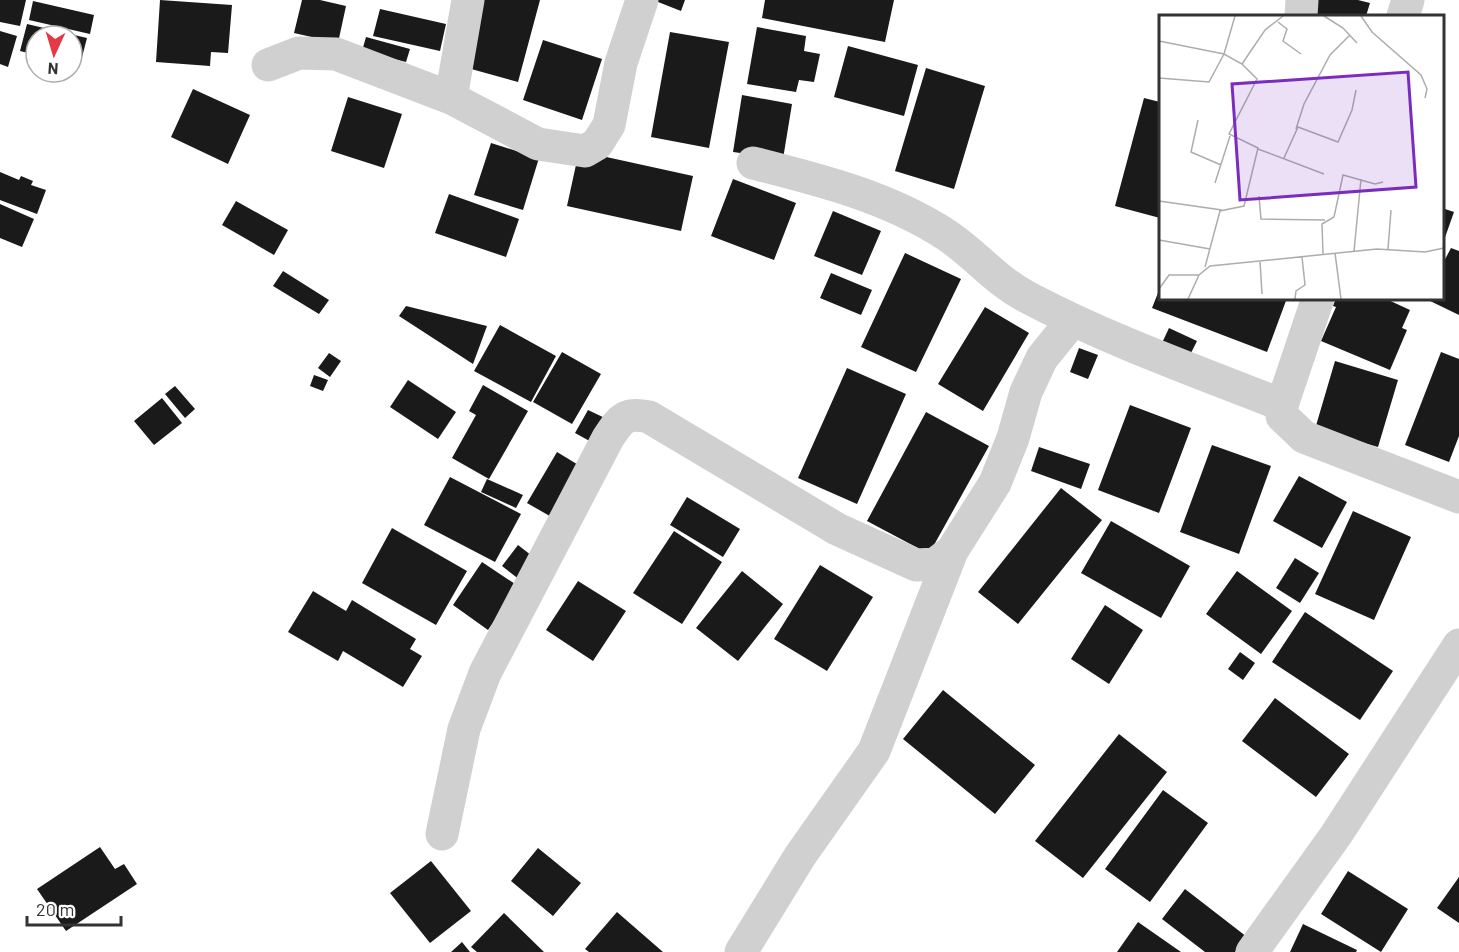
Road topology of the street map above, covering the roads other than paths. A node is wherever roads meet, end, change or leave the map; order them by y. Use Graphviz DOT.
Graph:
graph roads {
  1 [pos="468,0"];
  2 [pos="642,0"];
  3 [pos="1408,0"];
  4 [pos="1402,15"];
  5 [pos="268,65"];
  6 [pos="451,99"];
  7 [pos="753,163"];
  8 [pos="1317,300"];
  9 [pos="1072,321"];
  10 [pos="1282,405"];
  11 [pos="1459,497"];
  12 [pos="952,551"];
  13 [pos="1459,645"];
  14 [pos="442,834"];
  15 [pos="741,952"];
  16 [pos="1252,952"];
  1 -- 6 [label="street"];
  2 -- 6 [label="street"];
  3 -- 4 [label="street"];
  5 -- 6 [label="street"];
  7 -- 9 [label="street"];
  8 -- 10 [label="street"];
  9 -- 10 [label="street"];
  9 -- 12 [label="street"];
  10 -- 11 [label="street"];
  12 -- 14 [label="street"];
  12 -- 15 [label="street"];
  13 -- 16 [label="street"];
}
